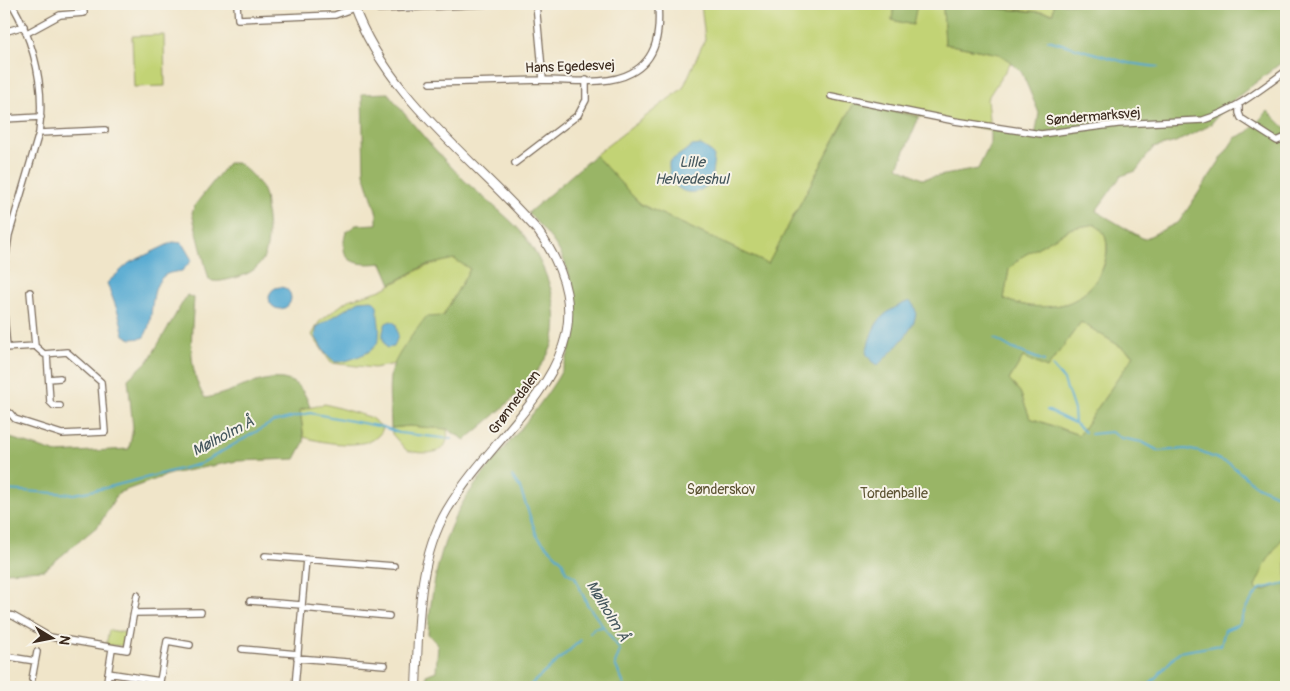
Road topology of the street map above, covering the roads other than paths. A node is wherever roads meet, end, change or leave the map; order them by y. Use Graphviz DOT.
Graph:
graph roads {
  1 [pos="12,4"];
  2 [pos="83,4"];
  3 [pos="237,4"];
  4 [pos="488,4"];
  5 [pos="536,4"];
  6 [pos="658,4"];
  7 [pos="354,6"];
  8 [pos="379,9"];
  9 [pos="24,26"];
  10 [pos="4,32"];
  11 [pos="27,33"];
  12 [pos="1286,71"];
  13 [pos="4,73"];
  14 [pos="543,80"];
  15 [pos="586,80"];
  16 [pos="430,83"];
  17 [pos="5,94"];
  18 [pos="831,96"];
  19 [pos="1239,104"];
  20 [pos="41,117"];
  21 [pos="4,119"];
  22 [pos="105,130"];
  23 [pos="39,133"];
  24 [pos="1286,137"];
  25 [pos="515,164"];
  26 [pos="4,268"];
  27 [pos="30,292"];
  28 [pos="4,314"];
  29 [pos="35,346"];
  30 [pos="5,347"];
  31 [pos="47,354"];
  32 [pos="60,378"];
  33 [pos="49,379"];
  34 [pos="60,406"];
  35 [pos="4,411"];
  36 [pos="264,556"];
  37 [pos="306,559"];
  38 [pos="394,566"];
  39 [pos="137,595"];
  40 [pos="250,601"];
  41 [pos="302,607"];
  42 [pos="201,612"];
  43 [pos="134,613"];
  44 [pos="4,614"];
  45 [pos="389,616"];
  46 [pos="190,645"];
  47 [pos="112,648"];
  48 [pos="242,649"];
  49 [pos="37,652"];
  50 [pos="4,656"];
  51 [pos="298,656"];
  52 [pos="35,661"];
  53 [pos="386,666"];
  54 [pos="108,673"];
  55 [pos="32,679"];
  56 [pos="160,684"];
  57 [pos="106,687"];
  58 [pos="295,687"];
  59 [pos="416,687"];
  1 -- 9 [label="street"];
  2 -- 11 [label="street"];
  3 -- 7 [label="street, Grønnedalen"];
  4 -- 8 [label="street"];
  5 -- 14 [label="street"];
  6 -- 15 [label="street, Hans Egedesvej"];
  7 -- 59 [label="street, Grønnedalen"];
  9 -- 10 [label="street"];
  9 -- 11 [label="street"];
  11 -- 20 [label="street"];
  12 -- 19 [label="street, Søndermarksvej"];
  13 -- 17 [label="street"];
  14 -- 15 [label="street, Hans Egedesvej"];
  14 -- 16 [label="street, Hans Egedesvej"];
  15 -- 25 [label="street"];
  18 -- 19 [label="street, Søndermarksvej"];
  19 -- 24 [label="street"];
  20 -- 21 [label="street"];
  20 -- 23 [label="street"];
  22 -- 23 [label="street"];
  23 -- 26 [label="street"];
  27 -- 29 [label="street"];
  28 -- 30 [label="street"];
  29 -- 30 [label="street"];
  29 -- 31 [label="street"];
  31 -- 33 [label="street"];
  31 -- 35 [label="street"];
  32 -- 33 [label="street"];
  33 -- 34 [label="street"];
  36 -- 37 [label="street"];
  37 -- 38 [label="street"];
  37 -- 41 [label="street"];
  39 -- 43 [label="street"];
  40 -- 41 [label="street"];
  41 -- 45 [label="street"];
  41 -- 51 [label="street"];
  42 -- 43 [label="street"];
  43 -- 47 [label="street"];
  44 -- 47 [label="street"];
  46 -- 56 [label="street"];
  47 -- 54 [label="street"];
  48 -- 51 [label="street"];
  49 -- 52 [label="street"];
  50 -- 52 [label="street"];
  51 -- 53 [label="street"];
  51 -- 58 [label="street"];
  52 -- 55 [label="street"];
  54 -- 56 [label="street"];
  54 -- 57 [label="street"];
}
